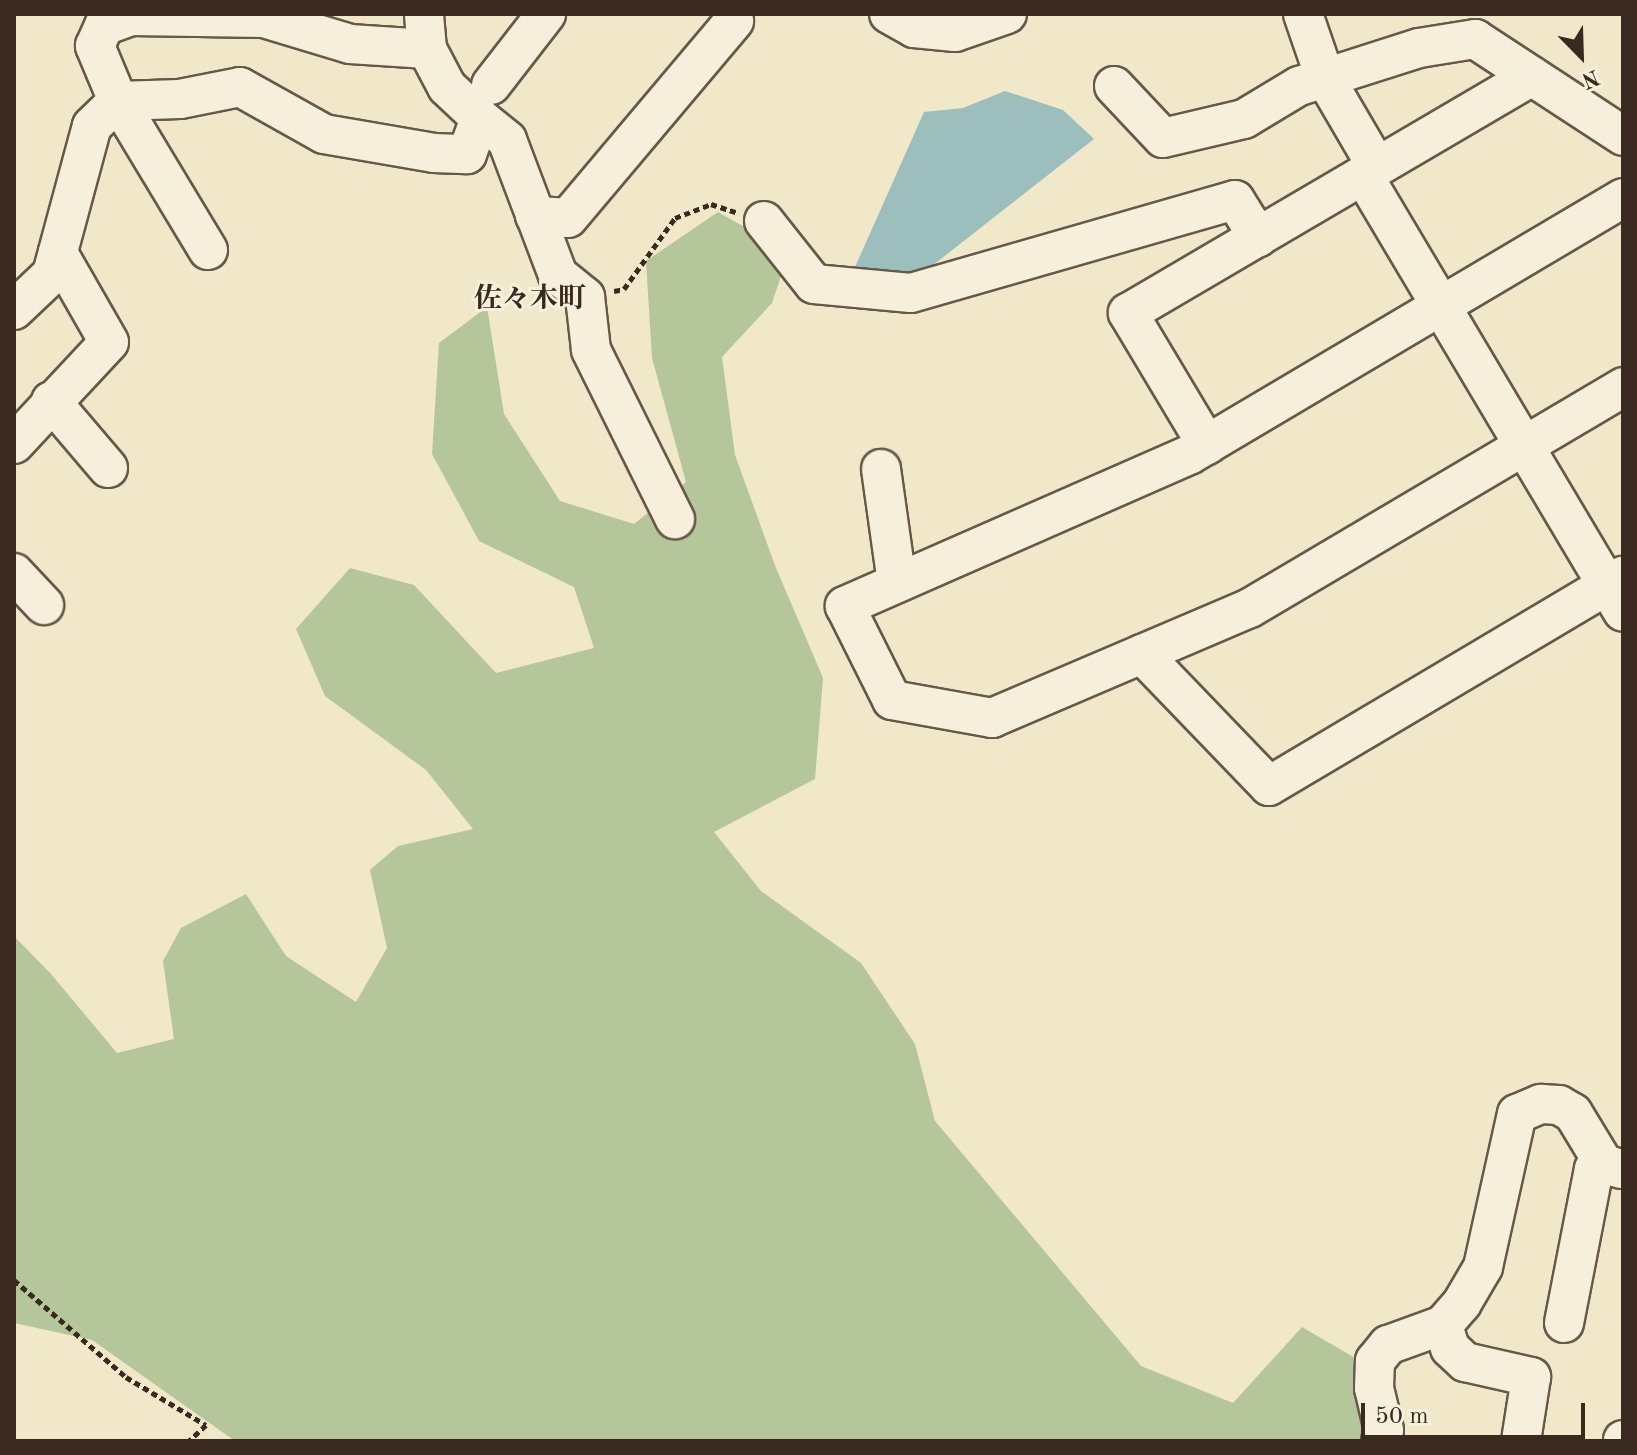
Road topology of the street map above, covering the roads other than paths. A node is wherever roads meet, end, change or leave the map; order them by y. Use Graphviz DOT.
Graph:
graph roads {
  1 [pos="546,14"];
  2 [pos="889,14"];
  3 [pos="1007,14"];
  4 [pos="1303,14"];
  5 [pos="734,21"];
  6 [pos="425,32"];
  7 [pos="1532,76"];
  8 [pos="1325,78"];
  9 [pos="1114,86"];
  10 [pos="118,101"];
  11 [pos="485,102"];
  12 [pos="1623,136"];
  13 [pos="1370,171"];
  14 [pos="1623,198"];
  15 [pos="535,216"];
  16 [pos="764,221"];
  17 [pos="1258,237"];
  18 [pos="208,250"];
  19 [pos="58,253"];
  20 [pos="1441,306"];
  21 [pos="14,310"];
  22 [pos="1623,387"];
  23 [pos="51,401"];
  24 [pos="14,444"];
  25 [pos="1207,445"];
  26 [pos="1524,446"];
  27 [pos="108,468"];
  28 [pos="881,469"];
  29 [pos="675,519"];
  30 [pos="14,573"];
  31 [pos="897,583"];
  32 [pos="1618,591"];
  33 [pos="44,605"];
  34 [pos="1142,654"];
  35 [pos="1618,1168"];
  36 [pos="1564,1323"];
  37 [pos="1443,1325"];
  38 [pos="1381,1441"];
  39 [pos="1521,1441"];
  1 -- 11 [label="street"];
  2 -- 3 [label="street"];
  4 -- 8 [label="street"];
  5 -- 15 [label="street"];
  6 -- 10 [label="street"];
  6 -- 11 [label="street"];
  7 -- 8 [label="street"];
  7 -- 12 [label="street"];
  7 -- 13 [label="street"];
  8 -- 9 [label="street"];
  8 -- 13 [label="street"];
  10 -- 11 [label="street"];
  10 -- 18 [label="street"];
  10 -- 19 [label="street"];
  11 -- 15 [label="street"];
  13 -- 17 [label="street"];
  13 -- 20 [label="street"];
  14 -- 20 [label="street"];
  15 -- 29 [label="street"];
  16 -- 17 [label="street"];
  17 -- 25 [label="street"];
  19 -- 21 [label="street"];
  19 -- 23 [label="street"];
  20 -- 25 [label="street"];
  20 -- 26 [label="street"];
  22 -- 26 [label="street"];
  23 -- 24 [label="street"];
  23 -- 27 [label="street"];
  25 -- 31 [label="street"];
  26 -- 32 [label="street"];
  26 -- 34 [label="street"];
  28 -- 31 [label="street"];
  30 -- 33 [label="street"];
  31 -- 34 [label="street"];
  32 -- 34 [label="street"];
  35 -- 36 [label="street"];
  35 -- 37 [label="street"];
  37 -- 38 [label="street"];
  37 -- 39 [label="street"];
}
